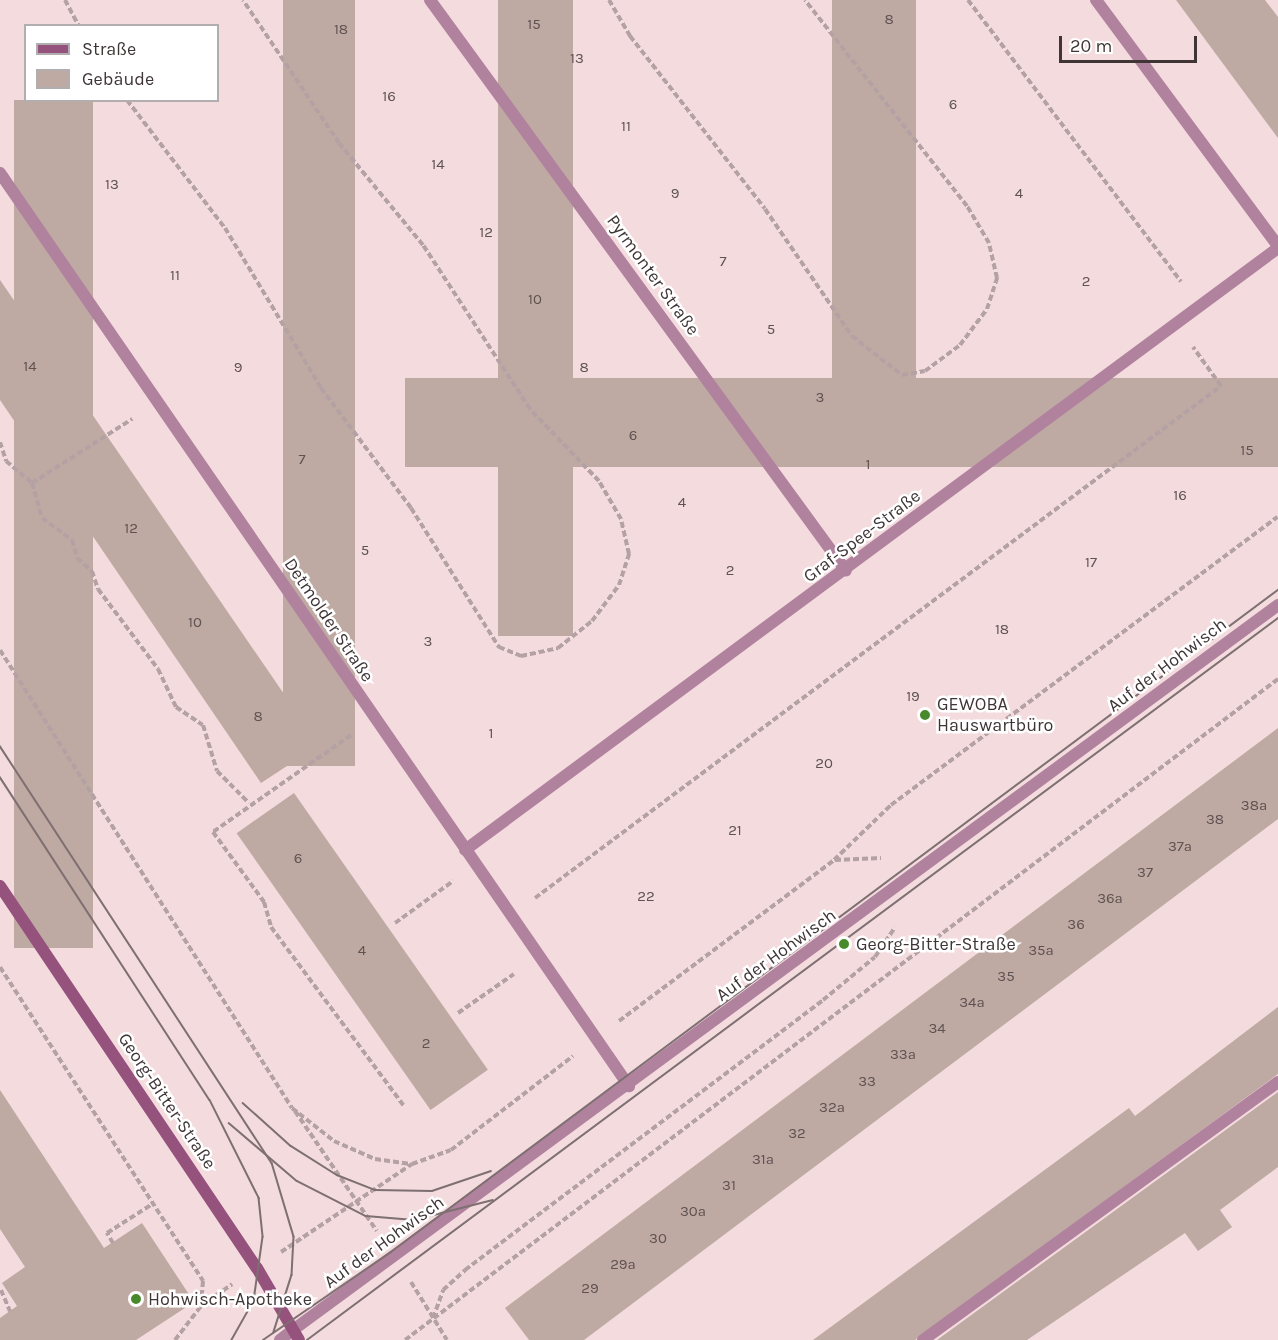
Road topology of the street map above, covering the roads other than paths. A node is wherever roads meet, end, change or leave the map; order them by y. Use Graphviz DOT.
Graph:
graph roads {
  1 [pos="430,0"];
  2 [pos="1096,0"];
  3 [pos="0,173"];
  4 [pos="1278,247"];
  5 [pos="846,571"];
  6 [pos="1278,605"];
  7 [pos="465,850"];
  8 [pos="0,886"];
  9 [pos="1278,1082"];
  10 [pos="629,1086"];
  11 [pos="296,1335"];
  12 [pos="280,1340"];
  13 [pos="923,1340"];
  1 -- 5 [label="street, Pyrmonter Straße"];
  2 -- 4 [label="street"];
  3 -- 7 [label="street, Detmolder Straße"];
  4 -- 5 [label="street, Graf-Spee-Straße"];
  5 -- 7 [label="street, Graf-Spee-Straße"];
  6 -- 10 [label="street, Auf der Hohwisch"];
  7 -- 10 [label="street, Detmolder Straße"];
  8 -- 11 [label="main road, Georg-Bitter-Straße"];
  9 -- 13 [label="street"];
  10 -- 11 [label="street, Auf der Hohwisch"];
  11 -- 12 [label="street, Auf der Hohwisch"];
}
